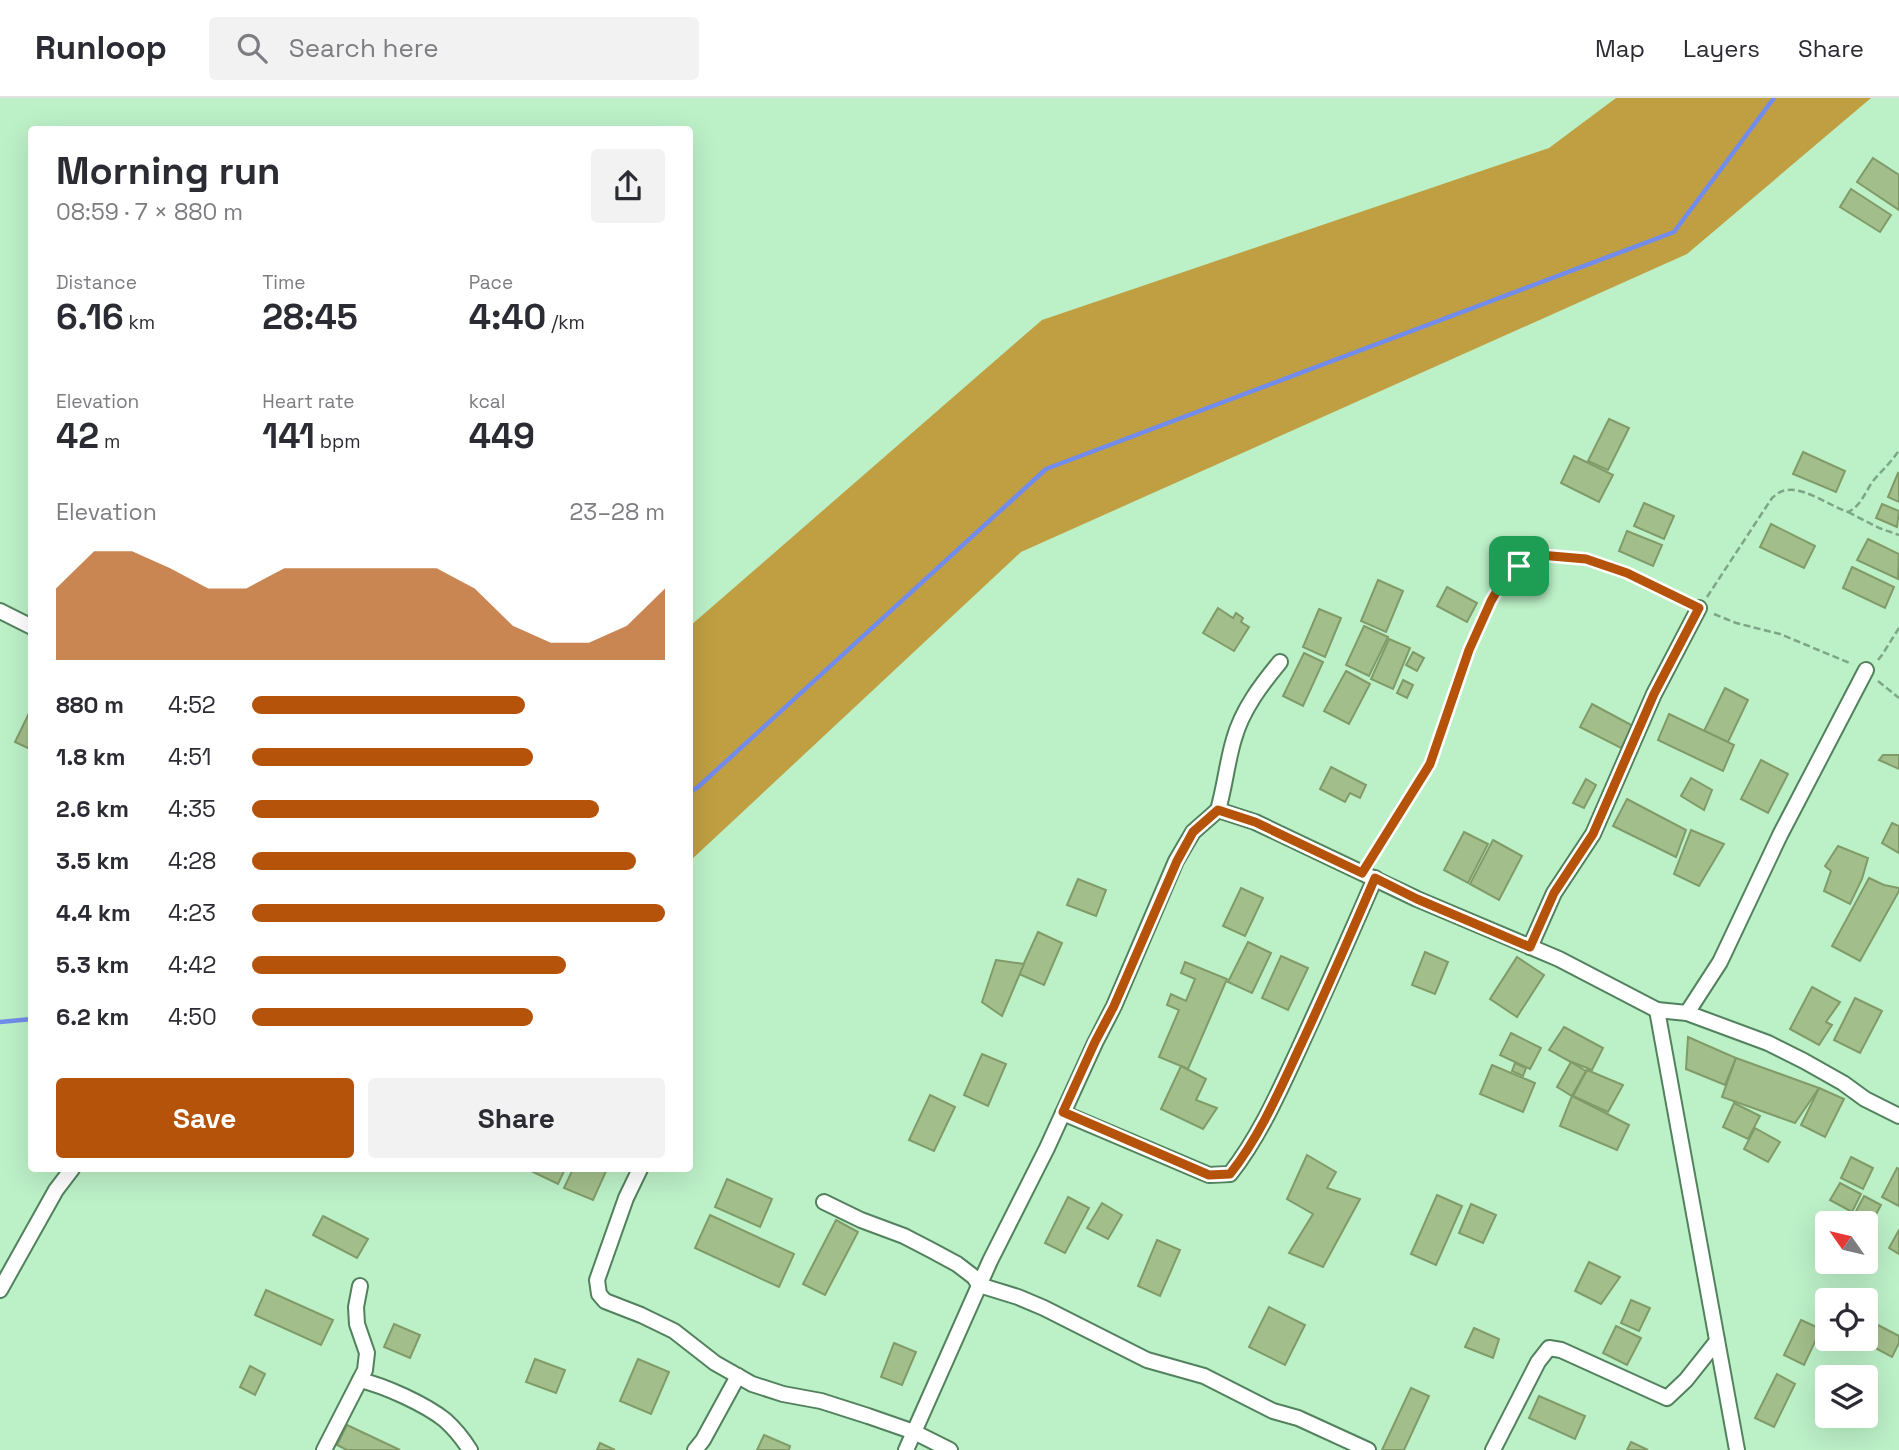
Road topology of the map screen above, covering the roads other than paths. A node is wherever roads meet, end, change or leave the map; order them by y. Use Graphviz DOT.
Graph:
graph roads {
  1 [pos="1699,608"];
  2 [pos="0,611"];
  3 [pos="28,625"];
  4 [pos="1280,662"];
  5 [pos="1866,670"];
  6 [pos="1218,810"];
  7 [pos="1368,875"];
  8 [pos="1530,947"];
  9 [pos="1657,1010"];
  10 [pos="1687,1013"];
  11 [pos="1063,1112"];
  12 [pos="1899,1116"];
  13 [pos="70,1172"];
  14 [pos="639,1172"];
  15 [pos="824,1202"];
  16 [pos="979,1285"];
  17 [pos="360,1286"];
  18 [pos="0,1290"];
  19 [pos="1717,1341"];
  20 [pos="738,1376"];
  21 [pos="360,1380"];
  22 [pos="914,1432"];
  23 [pos="324,1450"];
  24 [pos="470,1450"];
  25 [pos="695,1450"];
  26 [pos="906,1450"];
  27 [pos="950,1450"];
  28 [pos="1368,1450"];
  29 [pos="1493,1450"];
  30 [pos="1737,1450"];
  1 -- 8 [label="street"];
  2 -- 3 [label="street"];
  4 -- 6 [label="street"];
  5 -- 10 [label="street"];
  6 -- 7 [label="street"];
  6 -- 11 [label="street"];
  7 -- 8 [label="street"];
  7 -- 11 [label="street"];
  8 -- 9 [label="street"];
  9 -- 10 [label="street"];
  9 -- 19 [label="street"];
  10 -- 12 [label="street"];
  11 -- 16 [label="street"];
  13 -- 18 [label="street"];
  14 -- 20 [label="street"];
  15 -- 16 [label="street"];
  16 -- 22 [label="street"];
  16 -- 28 [label="street"];
  17 -- 21 [label="street"];
  19 -- 29 [label="street"];
  19 -- 30 [label="street"];
  20 -- 22 [label="street"];
  20 -- 25 [label="street"];
  21 -- 23 [label="street"];
  21 -- 24 [label="street"];
  22 -- 26 [label="street"];
  22 -- 27 [label="street"];
}
